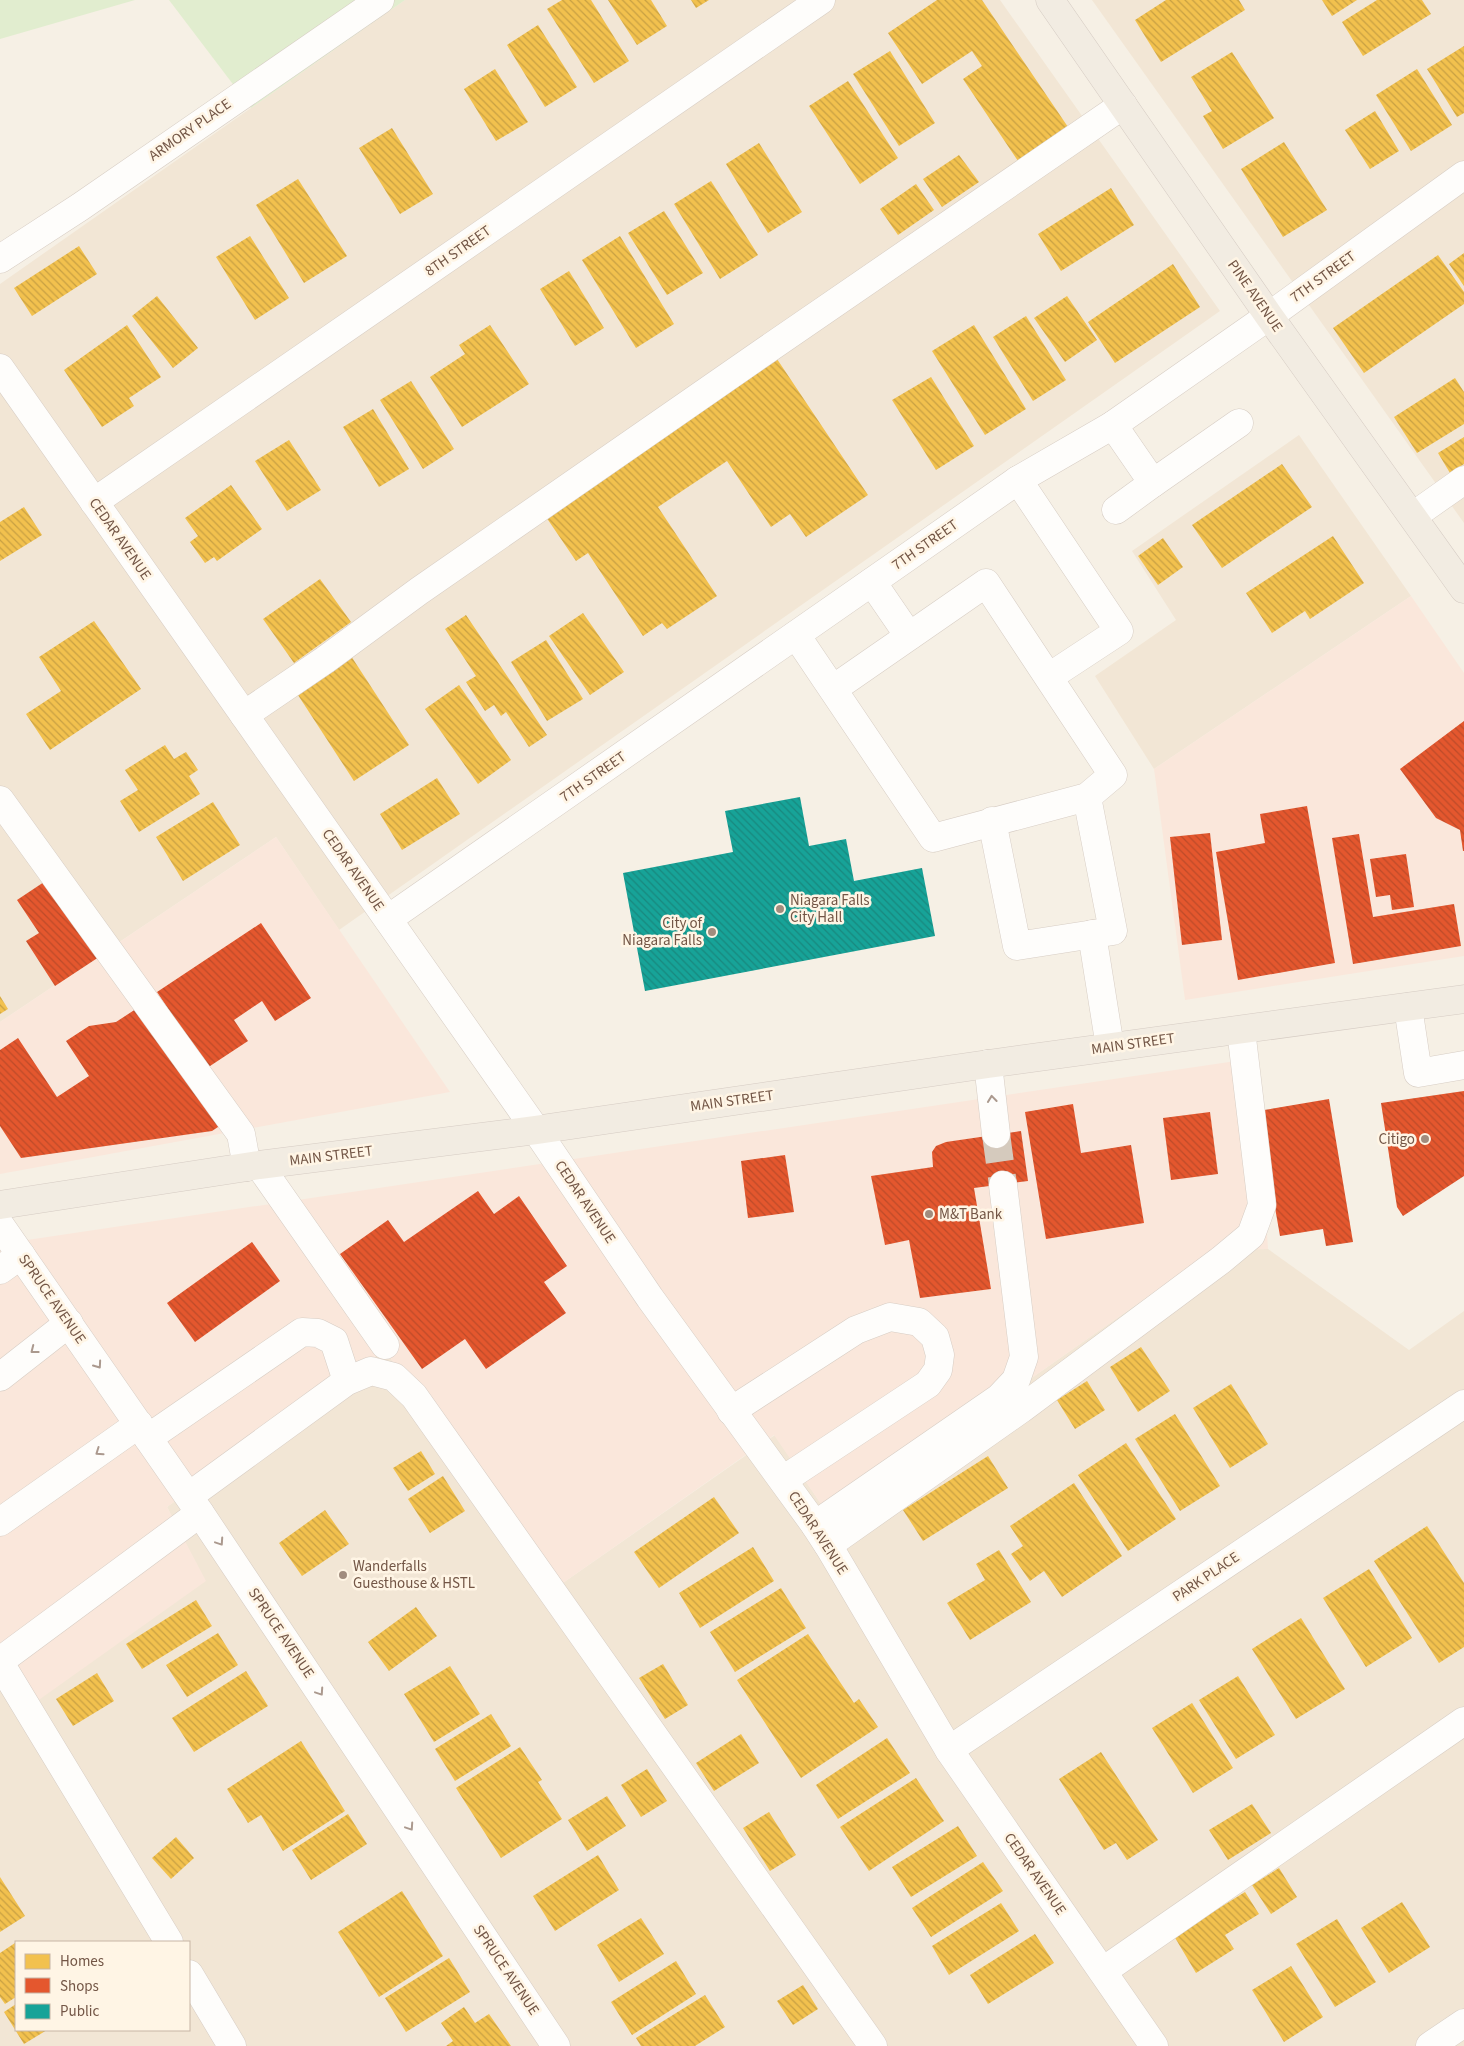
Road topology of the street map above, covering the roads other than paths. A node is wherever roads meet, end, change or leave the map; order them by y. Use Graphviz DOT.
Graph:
graph roads {
  1 [pos="380,0"];
  2 [pos="821,0"];
  3 [pos="1050,0"];
  4 [pos="1123,105"];
  5 [pos="1464,175"];
  6 [pos="0,259"];
  7 [pos="1269,316"];
  8 [pos="0,368"];
  9 [pos="1239,423"];
  10 [pos="1113,425"];
  11 [pos="1018,480"];
  12 [pos="1464,480"];
  13 [pos="1154,483"];
  14 [pos="94,502"];
  15 [pos="1116,510"];
  16 [pos="1413,516"];
  17 [pos="872,582"];
  18 [pos="1464,588"];
  19 [pos="796,635"];
  20 [pos="909,636"];
  21 [pos="1048,677"];
  22 [pos="833,689"];
  23 [pos="244,715"];
  24 [pos="1087,797"];
  25 [pos="0,800"];
  26 [pos="992,821"];
  27 [pos="388,919"];
  28 [pos="1092,934"];
  29 [pos="1464,999"];
  30 [pos="1408,1007"];
  31 [pos="1241,1030"];
  32 [pos="1110,1047"];
  33 [pos="988,1064"];
  34 [pos="1464,1065"];
  35 [pos="536,1130"];
  36 [pos="996,1134"];
  37 [pos="253,1166"];
  38 [pos="1003,1185"];
  39 [pos="0,1205"];
  40 [pos="0,1225"];
  41 [pos="10,1263"];
  42 [pos="69,1323"];
  43 [pos="385,1345"];
  44 [pos="0,1376"];
  45 [pos="348,1381"];
  46 [pos="1464,1404"];
  47 [pos="731,1411"];
  48 [pos="143,1431"];
  49 [pos="783,1480"];
  50 [pos="195,1505"];
  51 [pos="0,1522"];
  52 [pos="821,1535"];
  53 [pos="0,1662"];
  54 [pos="1464,1720"];
  55 [pos="948,1750"];
  56 [pos="168,1941"];
  57 [pos="1103,1971"];
  58 [pos="190,1976"];
  59 [pos="1464,2023"];
  60 [pos="232,2046"];
  61 [pos="556,2046"];
  62 [pos="873,2046"];
  63 [pos="1154,2046"];
  64 [pos="1430,2046"];
  1 -- 6 [label="street, ARMORY PLACE"];
  2 -- 14 [label="street, 8TH STREET"];
  3 -- 4 [label="main road, PINE AVENUE"];
  4 -- 7 [label="main road, PINE AVENUE"];
  4 -- 23 [label="street"];
  5 -- 7 [label="street, 7TH STREET"];
  7 -- 10 [label="street, 7TH STREET"];
  7 -- 16 [label="main road, PINE AVENUE"];
  8 -- 14 [label="street, CEDAR AVENUE"];
  9 -- 13 [label="street"];
  10 -- 11 [label="street, 7TH STREET"];
  10 -- 13 [label="street"];
  11 -- 17 [label="street, 7TH STREET"];
  11 -- 21 [label="street"];
  12 -- 16 [label="street"];
  13 -- 15 [label="street"];
  14 -- 23 [label="street, CEDAR AVENUE"];
  16 -- 18 [label="main road, PINE AVENUE"];
  17 -- 19 [label="street, 7TH STREET"];
  17 -- 20 [label="street"];
  19 -- 22 [label="street"];
  19 -- 27 [label="street, 7TH STREET"];
  20 -- 21 [label="street"];
  20 -- 22 [label="street"];
  21 -- 24 [label="street"];
  22 -- 26 [label="street"];
  23 -- 27 [label="street, CEDAR AVENUE"];
  24 -- 26 [label="street"];
  24 -- 28 [label="street"];
  25 -- 37 [label="street"];
  26 -- 28 [label="street"];
  27 -- 35 [label="street, CEDAR AVENUE"];
  28 -- 32 [label="street"];
  29 -- 30 [label="main road, MAIN STREET"];
  30 -- 31 [label="main road, MAIN STREET"];
  30 -- 34 [label="street"];
  31 -- 32 [label="main road, MAIN STREET"];
  31 -- 52 [label="street"];
  32 -- 33 [label="main road, MAIN STREET"];
  33 -- 35 [label="main road, MAIN STREET"];
  36 -- 33 [label="street, one-way"];
  35 -- 37 [label="main road, MAIN STREET"];
  35 -- 47 [label="street, CEDAR AVENUE"];
  37 -- 39 [label="main road, MAIN STREET"];
  37 -- 43 [label="street"];
  38 -- 52 [label="street"];
  40 -- 41 [label="street, SPRUCE AVENUE"];
  41 -- 42 [label="street, SPRUCE AVENUE"];
  42 -- 44 [label="street, one-way"];
  42 -- 48 [label="street, SPRUCE AVENUE, one-way"];
  45 -- 48 [label="street"];
  45 -- 50 [label="street"];
  45 -- 62 [label="street"];
  46 -- 55 [label="street, PARK PLACE"];
  47 -- 49 [label="street, CEDAR AVENUE"];
  47 -- 49 [label="street"];
  48 -- 50 [label="street, SPRUCE AVENUE"];
  48 -- 51 [label="street, one-way"];
  49 -- 52 [label="street, CEDAR AVENUE"];
  50 -- 53 [label="street"];
  50 -- 61 [label="street, SPRUCE AVENUE, one-way"];
  52 -- 55 [label="street, CEDAR AVENUE"];
  53 -- 56 [label="street"];
  54 -- 57 [label="street"];
  55 -- 57 [label="street, CEDAR AVENUE"];
  57 -- 63 [label="street, CEDAR AVENUE"];
  58 -- 60 [label="street"];
  59 -- 64 [label="street"];
}
